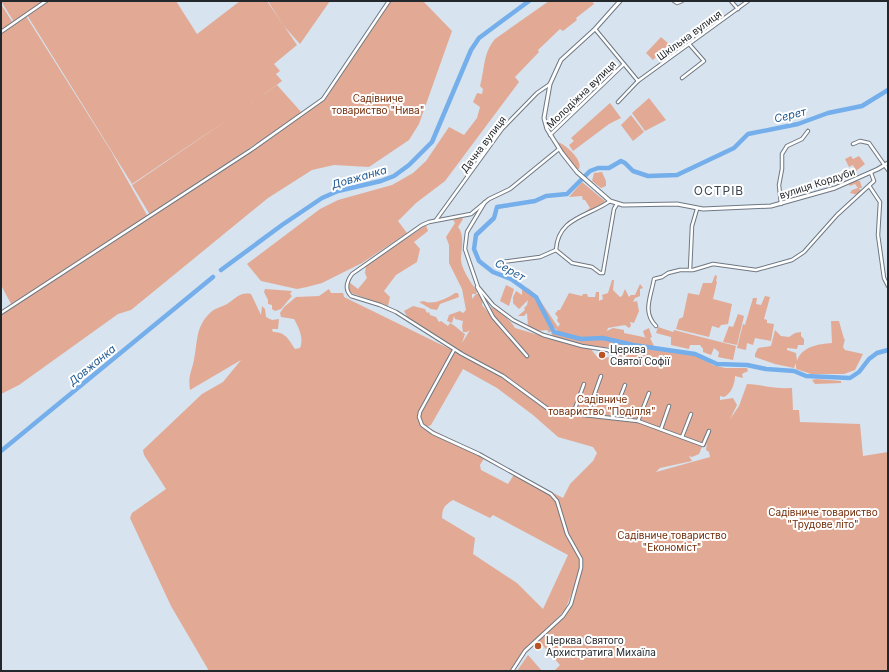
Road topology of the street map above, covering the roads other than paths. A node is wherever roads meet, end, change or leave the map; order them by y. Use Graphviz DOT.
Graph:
graph roads {
  1 [pos="46,1"];
  2 [pos="389,1"];
  3 [pos="620,1"];
  4 [pos="674,1"];
  5 [pos="682,1"];
  6 [pos="731,1"];
  7 [pos="748,1"];
  8 [pos="738,9"];
  9 [pos="595,29"];
  10 [pos="1,32"];
  11 [pos="690,45"];
  12 [pos="624,64"];
  13 [pos="682,78"];
  14 [pos="638,81"];
  15 [pos="550,84"];
  16 [pos="618,102"];
  17 [pos="808,131"];
  18 [pos="550,135"];
  19 [pos="853,144"];
  20 [pos="559,149"];
  21 [pos="886,164"];
  22 [pos="888,170"];
  23 [pos="871,172"];
  24 [pos="870,187"];
  25 [pos="610,201"];
  26 [pos="485,202"];
  27 [pos="617,204"];
  28 [pos="781,204"];
  29 [pos="698,209"];
  30 [pos="436,221"];
  31 [pos="556,250"];
  32 [pos="502,262"];
  33 [pos="690,270"];
  34 [pos="476,283"];
  35 [pos="888,286"];
  36 [pos="1,312"];
  37 [pos="656,326"];
  38 [pos="454,350"];
  39 [pos="612,353"];
  40 [pos="527,356"];
  41 [pos="601,376"];
  42 [pos="584,384"];
  43 [pos="626,384"];
  44 [pos="649,392"];
  45 [pos="669,406"];
  46 [pos="573,414"];
  47 [pos="691,414"];
  48 [pos="587,416"];
  49 [pos="612,418"];
  50 [pos="638,421"];
  51 [pos="660,429"];
  52 [pos="709,430"];
  53 [pos="682,437"];
  54 [pos="512,671"];
  1 -- 10 [label="street"];
  2 -- 36 [label="street"];
  3 -- 9 [label="street, вулиця Кордуби"];
  4 -- 5 [label="street"];
  6 -- 8 [label="street"];
  7 -- 8 [label="street, Шкільна вулиця"];
  8 -- 11 [label="street, Шкільна вулиця"];
  9 -- 12 [label="street"];
  9 -- 15 [label="street, вулиця Кордуби"];
  11 -- 13 [label="street"];
  11 -- 14 [label="street, Шкільна вулиця"];
  12 -- 14 [label="street"];
  12 -- 18 [label="street, Молодіжна вулиця"];
  14 -- 16 [label="street, Шкільна вулиця"];
  15 -- 18 [label="street, вулиця Кордуби"];
  15 -- 30 [label="street, Дачна вулиця"];
  17 -- 28 [label="street"];
  18 -- 20 [label="street, вулиця Кордуби"];
  19 -- 21 [label="street"];
  20 -- 25 [label="street, вулиця Кордуби"];
  20 -- 26 [label="street"];
  21 -- 22 [label="street"];
  21 -- 23 [label="street, вулиця Кордуби"];
  23 -- 24 [label="street"];
  23 -- 28 [label="street, вулиця Кордуби"];
  24 -- 33 [label="street"];
  24 -- 35 [label="street"];
  25 -- 27 [label="street, вулиця Кордуби"];
  25 -- 31 [label="street"];
  26 -- 30 [label="street"];
  26 -- 34 [label="street"];
  27 -- 29 [label="street, вулиця Кордуби"];
  27 -- 31 [label="street"];
  28 -- 29 [label="street, вулиця Кордуби"];
  29 -- 33 [label="street"];
  30 -- 38 [label="street"];
  31 -- 32 [label="street"];
  33 -- 37 [label="street"];
  34 -- 39 [label="street"];
  34 -- 40 [label="street"];
  38 -- 46 [label="street"];
  38 -- 54 [label="street"];
  41 -- 48 [label="street"];
  42 -- 46 [label="street"];
  43 -- 49 [label="street"];
  44 -- 50 [label="street"];
  45 -- 51 [label="street"];
  46 -- 48 [label="street"];
  47 -- 53 [label="street"];
  48 -- 49 [label="street"];
  49 -- 50 [label="street"];
  50 -- 51 [label="street"];
  51 -- 53 [label="street"];
  52 -- 53 [label="street"];
}
